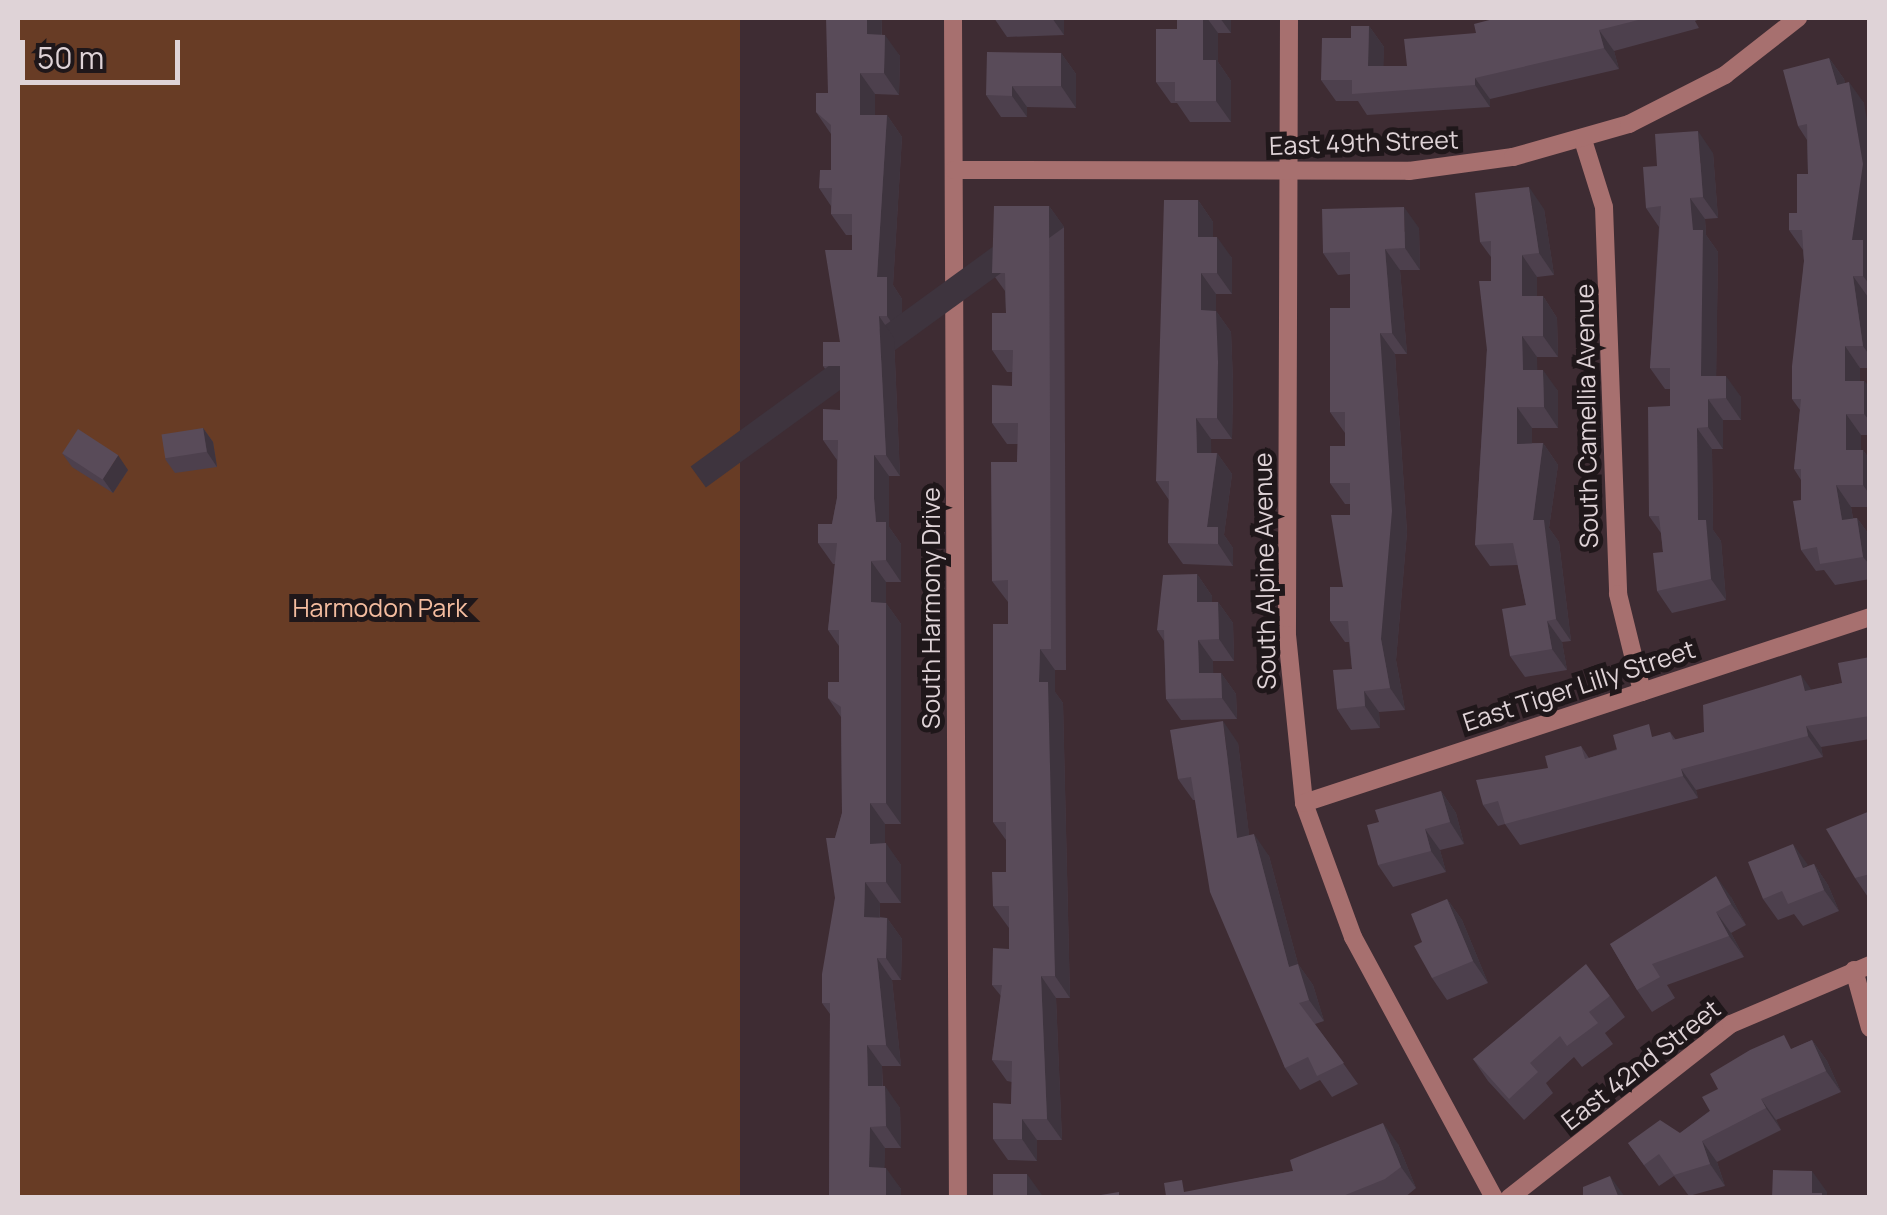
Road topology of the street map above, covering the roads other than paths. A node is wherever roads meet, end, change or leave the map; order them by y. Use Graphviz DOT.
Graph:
graph roads {
  1 [pos="953,18"];
  2 [pos="1289,18"];
  3 [pos="1798,18"];
  4 [pos="1583,140"];
  5 [pos="954,170"];
  6 [pos="1286,172"];
  7 [pos="1870,617"];
  8 [pos="1642,692"];
  9 [pos="1304,803"];
  10 [pos="1861,968"];
  11 [pos="1870,1028"];
  12 [pos="958,1198"];
  13 [pos="1494,1198"];
  14 [pos="1509,1198"];
  1 -- 5 [label="street, South Harmony Drive"];
  2 -- 6 [label="street, South Alpine Avenue"];
  3 -- 4 [label="street, East 49th Street"];
  4 -- 6 [label="street, East 49th Street"];
  4 -- 8 [label="street, South Camellia Avenue"];
  5 -- 6 [label="street, East 49th Street"];
  5 -- 12 [label="street, South Harmony Drive"];
  6 -- 9 [label="street, South Alpine Avenue"];
  7 -- 8 [label="street, East Tiger Lilly Street"];
  8 -- 9 [label="street, East Tiger Lilly Street"];
  9 -- 13 [label="street, South Alpine Avenue"];
  10 -- 11 [label="street"];
  10 -- 14 [label="street, East 42nd Street"];
}
